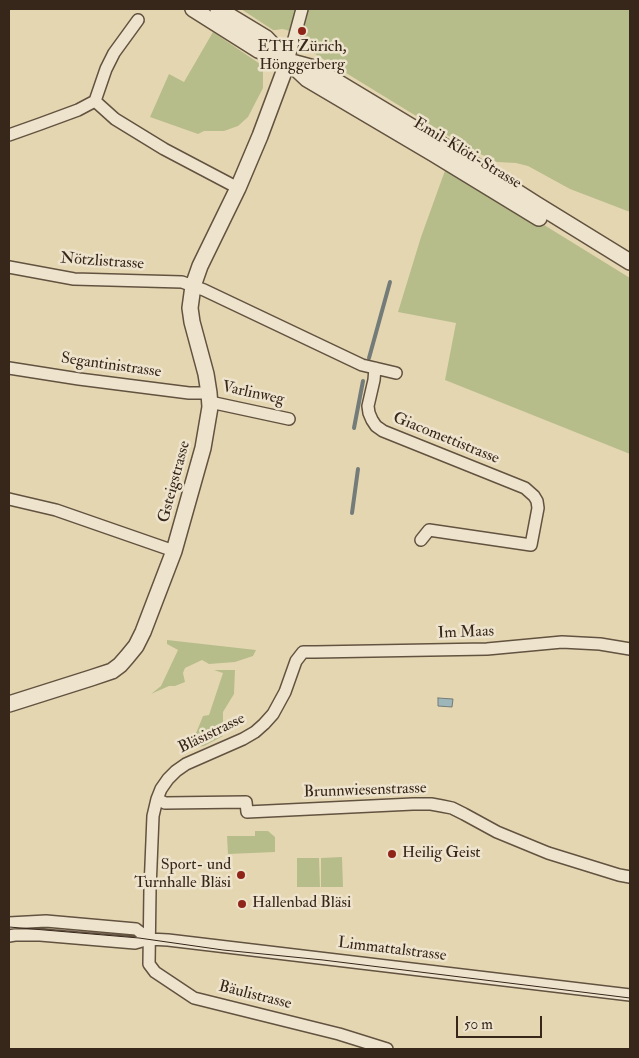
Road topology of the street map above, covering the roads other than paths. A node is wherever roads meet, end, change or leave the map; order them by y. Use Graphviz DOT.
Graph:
graph roads {
  1 [pos="192,9"];
  2 [pos="218,9"];
  3 [pos="302,9"];
  4 [pos="138,20"];
  5 [pos="288,61"];
  6 [pos="96,101"];
  7 [pos="9,134"];
  8 [pos="238,188"];
  9 [pos="630,262"];
  10 [pos="9,267"];
  11 [pos="630,274"];
  12 [pos="193,286"];
  13 [pos="9,368"];
  14 [pos="375,368"];
  15 [pos="396,373"];
  16 [pos="210,397"];
  17 [pos="289,419"];
  18 [pos="9,498"];
  19 [pos="421,540"];
  20 [pos="174,551"];
  21 [pos="630,650"];
  22 [pos="303,652"];
  23 [pos="9,704"];
  24 [pos="157,799"];
  25 [pos="630,877"];
  26 [pos="13,923"];
  27 [pos="12,936"];
  28 [pos="149,939"];
  29 [pos="630,995"];
  30 [pos="387,1049"];
  1 -- 5 [label="street, Emil-Klöti-Strasse"];
  2 -- 5 [label="street, Emil-Klöti-Strasse"];
  3 -- 5 [label="street"];
  4 -- 6 [label="street"];
  5 -- 8 [label="street, Gsteigstrasse"];
  5 -- 9 [label="street, Emil-Klöti-Strasse"];
  5 -- 11 [label="street, Emil-Klöti-Strasse"];
  6 -- 7 [label="street"];
  6 -- 8 [label="street"];
  8 -- 12 [label="street, Gsteigstrasse"];
  10 -- 12 [label="street, Nötzlistrasse"];
  12 -- 14 [label="street"];
  12 -- 16 [label="street, Gsteigstrasse"];
  13 -- 16 [label="street, Segantinistrasse"];
  14 -- 15 [label="street"];
  14 -- 19 [label="street, Giacomettistrasse"];
  16 -- 17 [label="street, Varlinweg"];
  16 -- 20 [label="street, Gsteigstrasse"];
  18 -- 20 [label="street"];
  20 -- 23 [label="street, Gsteigstrasse"];
  21 -- 22 [label="street, Im Maas"];
  22 -- 24 [label="street, Bläsistrasse"];
  24 -- 25 [label="street, Brunnwiesenstrasse"];
  24 -- 28 [label="street, Bläsistrasse"];
  26 -- 27 [label="street, Limmattalstrasse"];
  26 -- 28 [label="street, Limmattalstrasse"];
  27 -- 28 [label="street, Limmattalstrasse"];
  28 -- 29 [label="street, Limmattalstrasse"];
  28 -- 30 [label="street, Bäulistrasse"];
}
